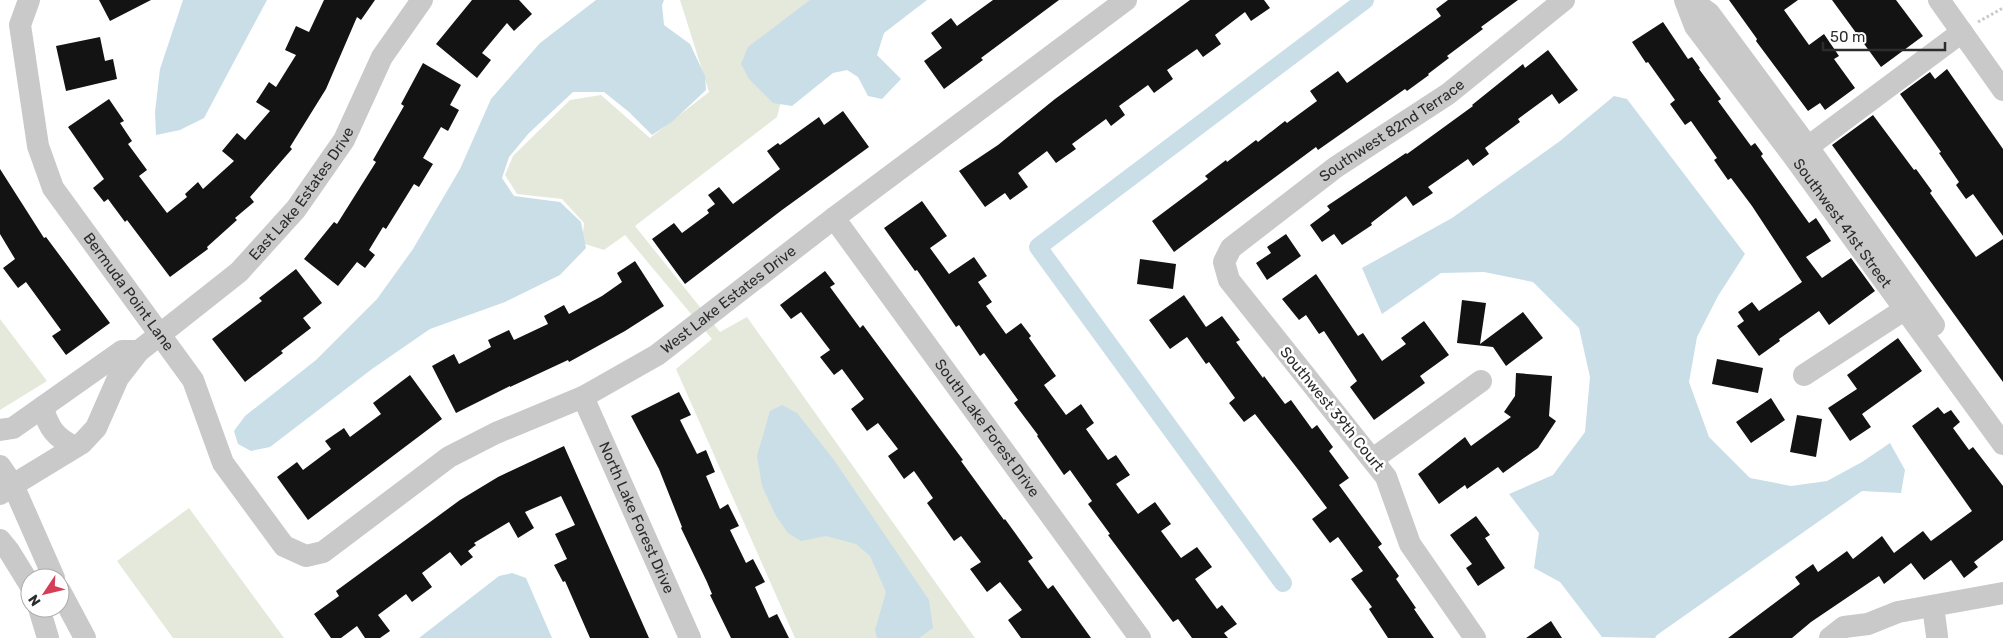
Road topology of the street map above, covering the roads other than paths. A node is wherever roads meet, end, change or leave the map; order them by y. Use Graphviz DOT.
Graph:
graph roads {
  1 [pos="29,0"];
  2 [pos="422,0"];
  3 [pos="1126,0"];
  4 [pos="1564,0"];
  5 [pos="1685,0"];
  6 [pos="1690,0"];
  7 [pos="1938,0"];
  8 [pos="1962,32"];
  9 [pos="2003,90"];
  10 [pos="1801,152"];
  11 [pos="834,218"];
  12 [pos="1224,262"];
  13 [pos="1911,306"];
  14 [pos="160,335"];
  15 [pos="138,351"];
  16 [pos="1804,375"];
  17 [pos="1481,381"];
  18 [pos="583,397"];
  19 [pos="42,407"];
  20 [pos="2003,418"];
  21 [pos="0,430"];
  22 [pos="2003,444"];
  23 [pos="75,447"];
  24 [pos="1373,459"];
  25 [pos="0,466"];
  26 [pos="6,490"];
  27 [pos="0,540"];
  28 [pos="306,556"];
  29 [pos="49,568"];
  30 [pos="20,569"];
  31 [pos="2003,593"];
  32 [pos="1933,606"];
  33 [pos="70,610"];
  34 [pos="42,618"];
  35 [pos="1862,631"];
  36 [pos="1938,637"];
  37 [pos="48,638"];
  38 [pos="85,638"];
  39 [pos="690,638"];
  40 [pos="1140,638"];
  41 [pos="1475,638"];
  42 [pos="1830,638"];
  1 -- 14 [label="street, Bermuda Point Lane"];
  2 -- 14 [label="street, East Lake Estates Drive"];
  3 -- 11 [label="street, West Lake Estates Drive"];
  4 -- 12 [label="street, Southwest 82nd Terrace"];
  5 -- 10 [label="street, Southwest 41st Street"];
  6 -- 10 [label="street, Southwest 41st Street"];
  7 -- 8 [label="street"];
  8 -- 9 [label="street"];
  8 -- 10 [label="street"];
  10 -- 13 [label="street, Southwest 41st Street"];
  11 -- 18 [label="street, West Lake Estates Drive"];
  11 -- 40 [label="street, South Lake Forest Drive"];
  12 -- 24 [label="street, Southwest 39th Court"];
  13 -- 16 [label="street"];
  13 -- 20 [label="street, Southwest 41st Street"];
  13 -- 22 [label="street, Southwest 41st Street"];
  14 -- 15 [label="street, East Lake Estates Drive"];
  14 -- 28 [label="street, Bermuda Point Lane"];
  15 -- 19 [label="street, East Lake Estates Drive"];
  15 -- 23 [label="street, East Lake Estates Drive"];
  17 -- 24 [label="street"];
  18 -- 28 [label="street, West Lake Estates Drive"];
  18 -- 39 [label="street, North Lake Forest Drive"];
  19 -- 21 [label="street, East Lake Estates Drive"];
  19 -- 23 [label="street"];
  23 -- 26 [label="street, East Lake Estates Drive"];
  24 -- 41 [label="street, Southwest 39th Court"];
  25 -- 26 [label="street"];
  26 -- 29 [label="street"];
  27 -- 30 [label="street"];
  31 -- 32 [label="street"];
  32 -- 35 [label="street"];
  32 -- 36 [label="street"];
  33 -- 38 [label="street"];
  34 -- 37 [label="street"];
  35 -- 42 [label="street"];
}
